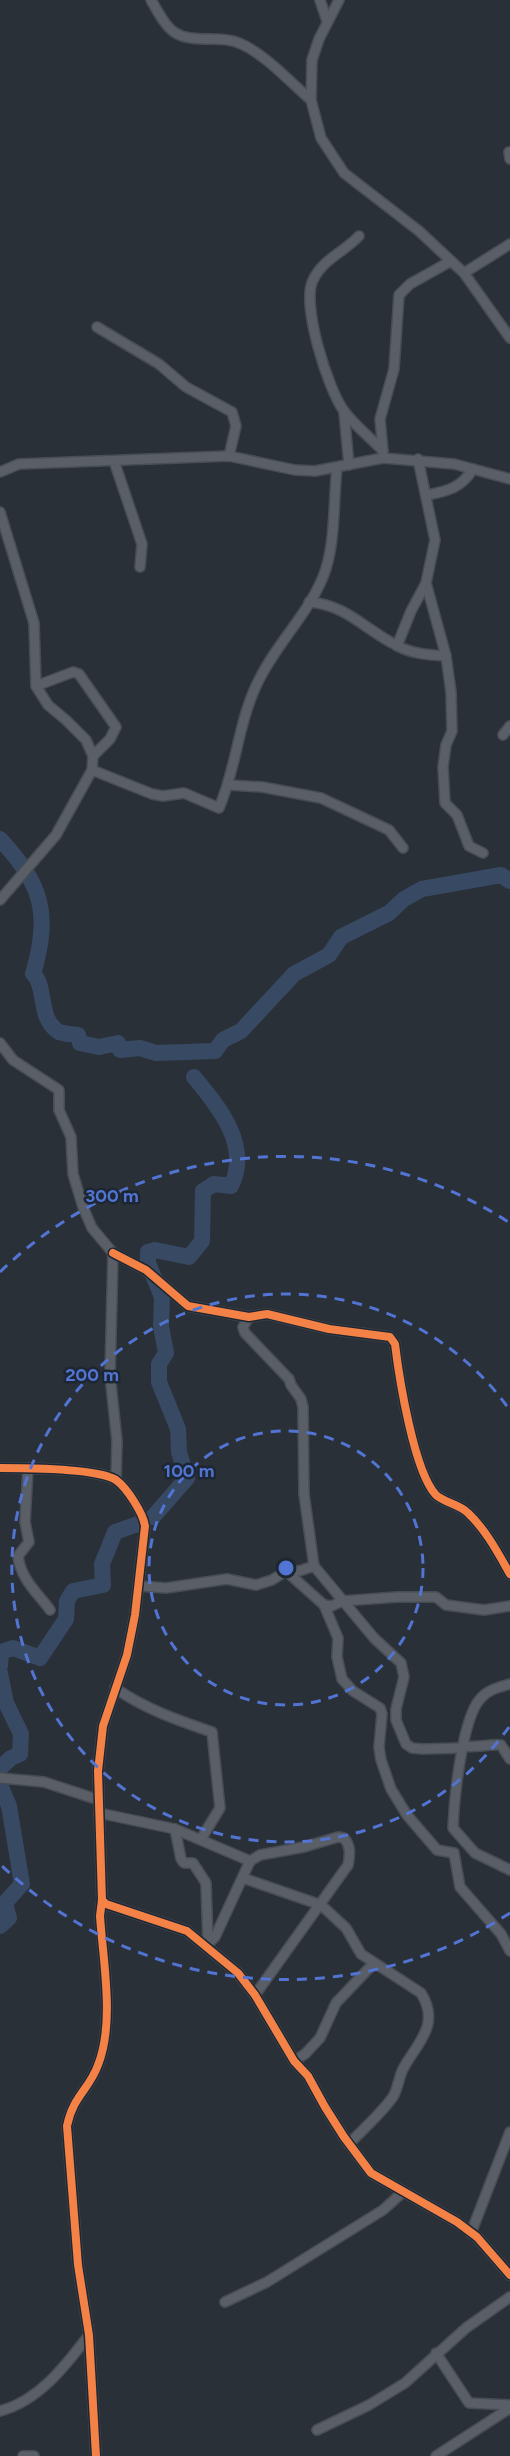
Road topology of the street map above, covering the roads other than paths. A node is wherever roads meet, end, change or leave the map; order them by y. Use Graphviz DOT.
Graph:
graph roads {
  1 [pos="151,0"];
  2 [pos="320,0"];
  3 [pos="339,0"];
  4 [pos="327,21"];
  5 [pos="311,100"];
  6 [pos="359,236"];
  7 [pos="510,244"];
  8 [pos="451,261"];
  9 [pos="465,273"];
  10 [pos="97,327"];
  11 [pos="510,338"];
  12 [pos="345,412"];
  13 [pos="383,454"];
  14 [pos="229,456"];
  15 [pos="418,459"];
  16 [pos="114,461"];
  17 [pos="349,465"];
  18 [pos="337,468"];
  19 [pos="473,469"];
  20 [pos="0,472"];
  21 [pos="510,479"];
  22 [pos="427,495"];
  23 [pos="0,512"];
  24 [pos="140,567"];
  25 [pos="426,584"];
  26 [pos="309,602"];
  27 [pos="397,646"];
  28 [pos="446,656"];
  29 [pos="36,686"];
  30 [pos="510,726"];
  31 [pos="503,735"];
  32 [pos="93,756"];
  33 [pos="92,770"];
  34 [pos="230,785"];
  35 [pos="403,848"];
  36 [pos="483,853"];
  37 [pos="0,900"];
  38 [pos="0,1043"];
  39 [pos="113,1253"];
  40 [pos="249,1317"];
  41 [pos="0,1468"];
  42 [pos="28,1468"];
  43 [pos="116,1480"];
  44 [pos="314,1566"];
  45 [pos="286,1571"];
  46 [pos="510,1574"];
  47 [pos="140,1586"];
  48 [pos="342,1601"];
  49 [pos="324,1605"];
  50 [pos="510,1606"];
  51 [pos="50,1610"];
  52 [pos="510,1684"];
  53 [pos="115,1688"];
  54 [pos="463,1747"];
  55 [pos="510,1759"];
  56 [pos="0,1778"];
  57 [pos="99,1800"];
  58 [pos="99,1814"];
  59 [pos="175,1829"];
  60 [pos="201,1839"];
  61 [pos="250,1861"];
  62 [pos="510,1870"];
  63 [pos="243,1878"];
  64 [pos="102,1900"];
  65 [pos="321,1905"];
  66 [pos="207,1945"];
  67 [pos="510,1951"];
  68 [pos="374,1963"];
  69 [pos="255,1995"];
  70 [pos="294,2061"];
  71 [pos="510,2132"];
  72 [pos="350,2144"];
  73 [pos="403,2192"];
  74 [pos="471,2233"];
  75 [pos="510,2275"];
  76 [pos="510,2297"];
  77 [pos="225,2302"];
  78 [pos="89,2335"];
  79 [pos="436,2353"];
  80 [pos="510,2406"];
  81 [pos="0,2411"];
  82 [pos="317,2430"];
  83 [pos="23,2456"];
  84 [pos="34,2456"];
  85 [pos="96,2456"];
  86 [pos="435,2456"];
  1 -- 5 [label="street"];
  2 -- 4 [label="street"];
  3 -- 4 [label="street"];
  4 -- 5 [label="street"];
  5 -- 8 [label="street"];
  6 -- 12 [label="street"];
  7 -- 9 [label="street"];
  8 -- 9 [label="street"];
  8 -- 13 [label="street"];
  9 -- 11 [label="street"];
  10 -- 14 [label="street"];
  12 -- 13 [label="street"];
  12 -- 17 [label="street"];
  13 -- 15 [label="street"];
  13 -- 17 [label="street"];
  14 -- 16 [label="street"];
  14 -- 18 [label="street"];
  15 -- 19 [label="street"];
  15 -- 22 [label="street"];
  16 -- 20 [label="street"];
  16 -- 24 [label="street"];
  17 -- 18 [label="street"];
  18 -- 26 [label="street"];
  19 -- 21 [label="street"];
  19 -- 22 [label="street"];
  22 -- 25 [label="street"];
  23 -- 29 [label="street"];
  25 -- 27 [label="street"];
  25 -- 28 [label="street"];
  26 -- 27 [label="street"];
  26 -- 34 [label="street"];
  27 -- 28 [label="street"];
  28 -- 36 [label="street"];
  29 -- 32 [label="street"];
  29 -- 32 [label="street"];
  30 -- 31 [label="street"];
  32 -- 33 [label="street"];
  33 -- 34 [label="street"];
  33 -- 37 [label="street"];
  34 -- 35 [label="street"];
  38 -- 39 [label="street"];
  39 -- 40 [label="street"];
  39 -- 43 [label="street"];
  40 -- 44 [label="street"];
  40 -- 46 [label="street"];
  41 -- 42 [label="street"];
  42 -- 43 [label="street"];
  42 -- 51 [label="street"];
  43 -- 47 [label="street"];
  44 -- 45 [label="street"];
  44 -- 48 [label="street"];
  45 -- 47 [label="street"];
  45 -- 49 [label="street"];
  47 -- 53 [label="street"];
  48 -- 49 [label="street"];
  48 -- 50 [label="street"];
  48 -- 54 [label="street"];
  49 -- 67 [label="street"];
  52 -- 54 [label="street"];
  53 -- 57 [label="street"];
  53 -- 60 [label="street"];
  54 -- 55 [label="street"];
  54 -- 62 [label="street"];
  56 -- 57 [label="street"];
  57 -- 58 [label="street"];
  58 -- 59 [label="street"];
  58 -- 64 [label="street"];
  59 -- 60 [label="street"];
  59 -- 66 [label="street"];
  60 -- 61 [label="street"];
  61 -- 63 [label="street"];
  61 -- 65 [label="street"];
  63 -- 65 [label="street"];
  63 -- 66 [label="street"];
  64 -- 66 [label="street"];
  64 -- 78 [label="street"];
  65 -- 68 [label="street"];
  65 -- 69 [label="street"];
  66 -- 69 [label="street"];
  68 -- 70 [label="street"];
  68 -- 72 [label="street"];
  69 -- 70 [label="street"];
  70 -- 72 [label="street"];
  71 -- 74 [label="street"];
  72 -- 73 [label="street"];
  73 -- 74 [label="street"];
  73 -- 77 [label="street"];
  74 -- 75 [label="street"];
  76 -- 79 [label="street"];
  78 -- 81 [label="street"];
  78 -- 85 [label="street"];
  79 -- 80 [label="street"];
  79 -- 82 [label="street"];
  80 -- 86 [label="street"];
  83 -- 84 [label="street"];
}
